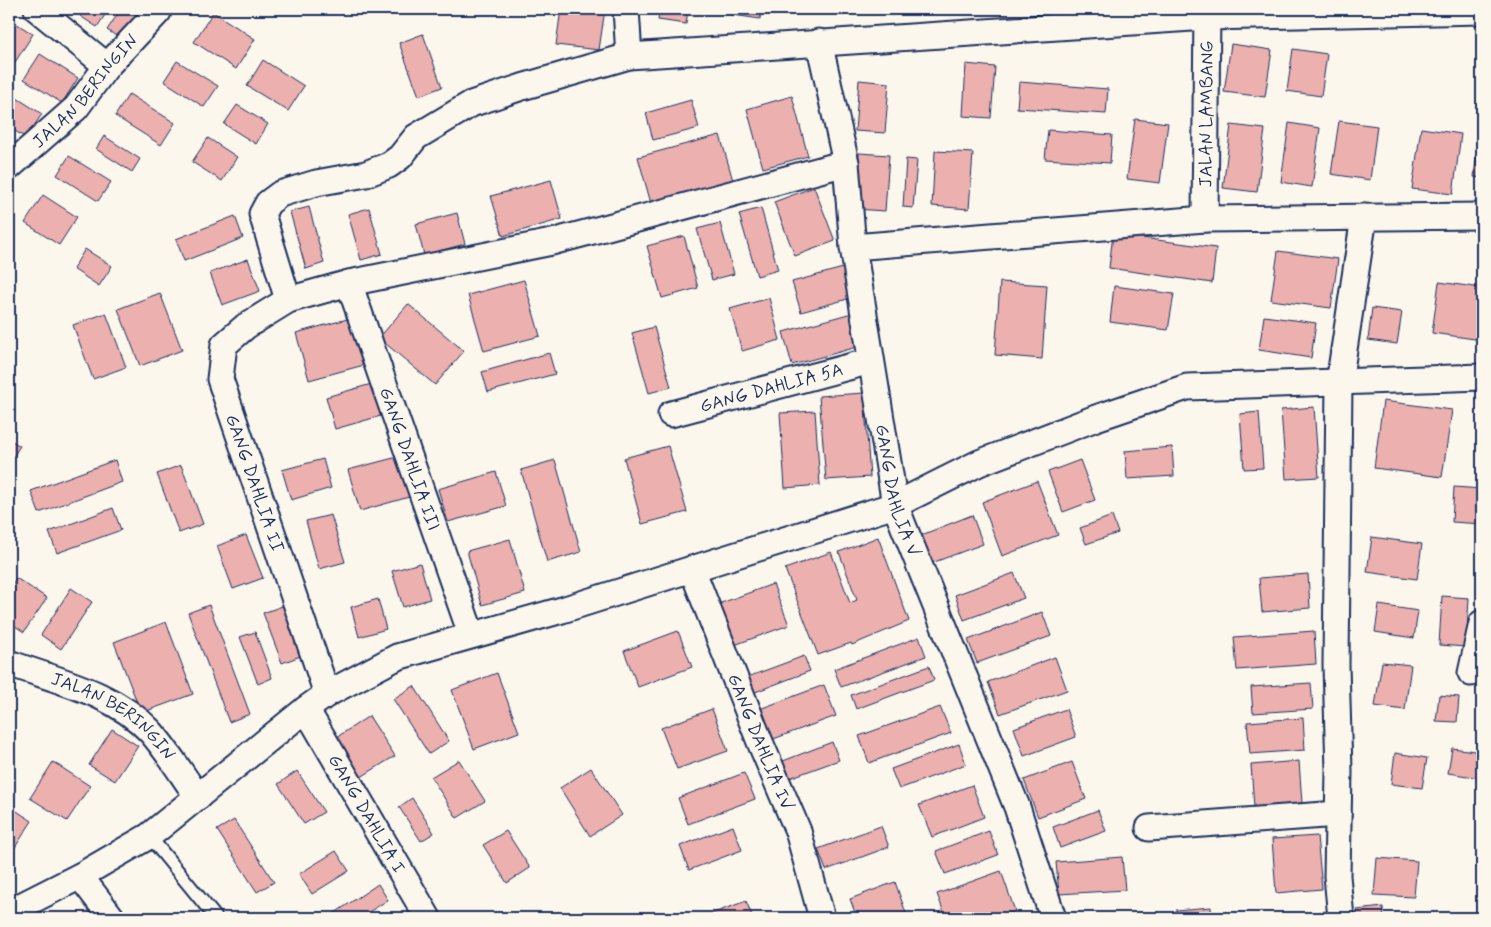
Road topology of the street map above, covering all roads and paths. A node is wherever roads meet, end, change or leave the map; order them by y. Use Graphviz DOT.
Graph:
graph roads {
  1 [pos="37,9"];
  2 [pos="626,9"];
  3 [pos="1482,11"];
  4 [pos="158,12"];
  5 [pos="1207,13"];
  6 [pos="818,42"];
  7 [pos="629,56"];
  8 [pos="107,66"];
  9 [pos="846,163"];
  10 [pos="9,167"];
  11 [pos="1482,216"];
  12 [pos="1364,217"];
  13 [pos="1205,218"];
  14 [pos="853,247"];
  15 [pos="349,283"];
  16 [pos="288,300"];
  17 [pos="871,361"];
  18 [pos="1482,377"];
  19 [pos="1338,383"];
  20 [pos="670,414"];
  21 [pos="895,505"];
  22 [pos="692,569"];
  23 [pos="1482,623"];
  24 [pos="471,634"];
  25 [pos="9,663"];
  26 [pos="1471,673"];
  27 [pos="327,694"];
  28 [pos="306,709"];
  29 [pos="198,797"];
  30 [pos="1338,814"];
  31 [pos="1149,828"];
  32 [pos="149,836"];
  33 [pos="80,876"];
  34 [pos="9,912"];
  35 [pos="112,918"];
  36 [pos="216,918"];
  37 [pos="428,918"];
  38 [pos="822,918"];
  39 [pos="1053,918"];
  40 [pos="1341,918"];
  1 -- 8 [label="street"];
  2 -- 7 [label="street"];
  3 -- 5 [label="street"];
  4 -- 8 [label="street, JALAN BERINGIN"];
  5 -- 6 [label="street"];
  5 -- 13 [label="street, JALAN LAMBANG"];
  6 -- 7 [label="street"];
  6 -- 9 [label="street, GANG DAHLIA V"];
  7 -- 16 [label="street"];
  8 -- 10 [label="street, JALAN BERINGIN"];
  9 -- 14 [label="street, GANG DAHLIA V"];
  9 -- 15 [label="street, GANG DAHLIA II"];
  11 -- 12 [label="street"];
  12 -- 13 [label="street"];
  12 -- 19 [label="street"];
  13 -- 14 [label="street"];
  14 -- 17 [label="street, GANG DAHLIA V"];
  15 -- 16 [label="street, GANG DAHLIA II"];
  15 -- 24 [label="street, GANG DAHLIA III"];
  16 -- 27 [label="street, GANG DAHLIA II"];
  17 -- 20 [label="street, GANG DAHLIA 5A"];
  17 -- 21 [label="street, GANG DAHLIA V"];
  18 -- 19 [label="street"];
  19 -- 21 [label="street"];
  19 -- 30 [label="street"];
  21 -- 22 [label="street"];
  21 -- 39 [label="street, GANG DAHLIA V"];
  22 -- 24 [label="street"];
  22 -- 38 [label="street, GANG DAHLIA IV"];
  23 -- 26 [label="street"];
  24 -- 27 [label="street"];
  25 -- 29 [label="street, JALAN BERINGIN"];
  27 -- 28 [label="street"];
  28 -- 29 [label="street"];
  28 -- 37 [label="street, GANG DAHLIA I"];
  29 -- 32 [label="street"];
  30 -- 31 [label="street"];
  30 -- 40 [label="street"];
  32 -- 33 [label="street"];
  32 -- 36 [label="lane"];
  33 -- 34 [label="street"];
  33 -- 35 [label="street"];
}
